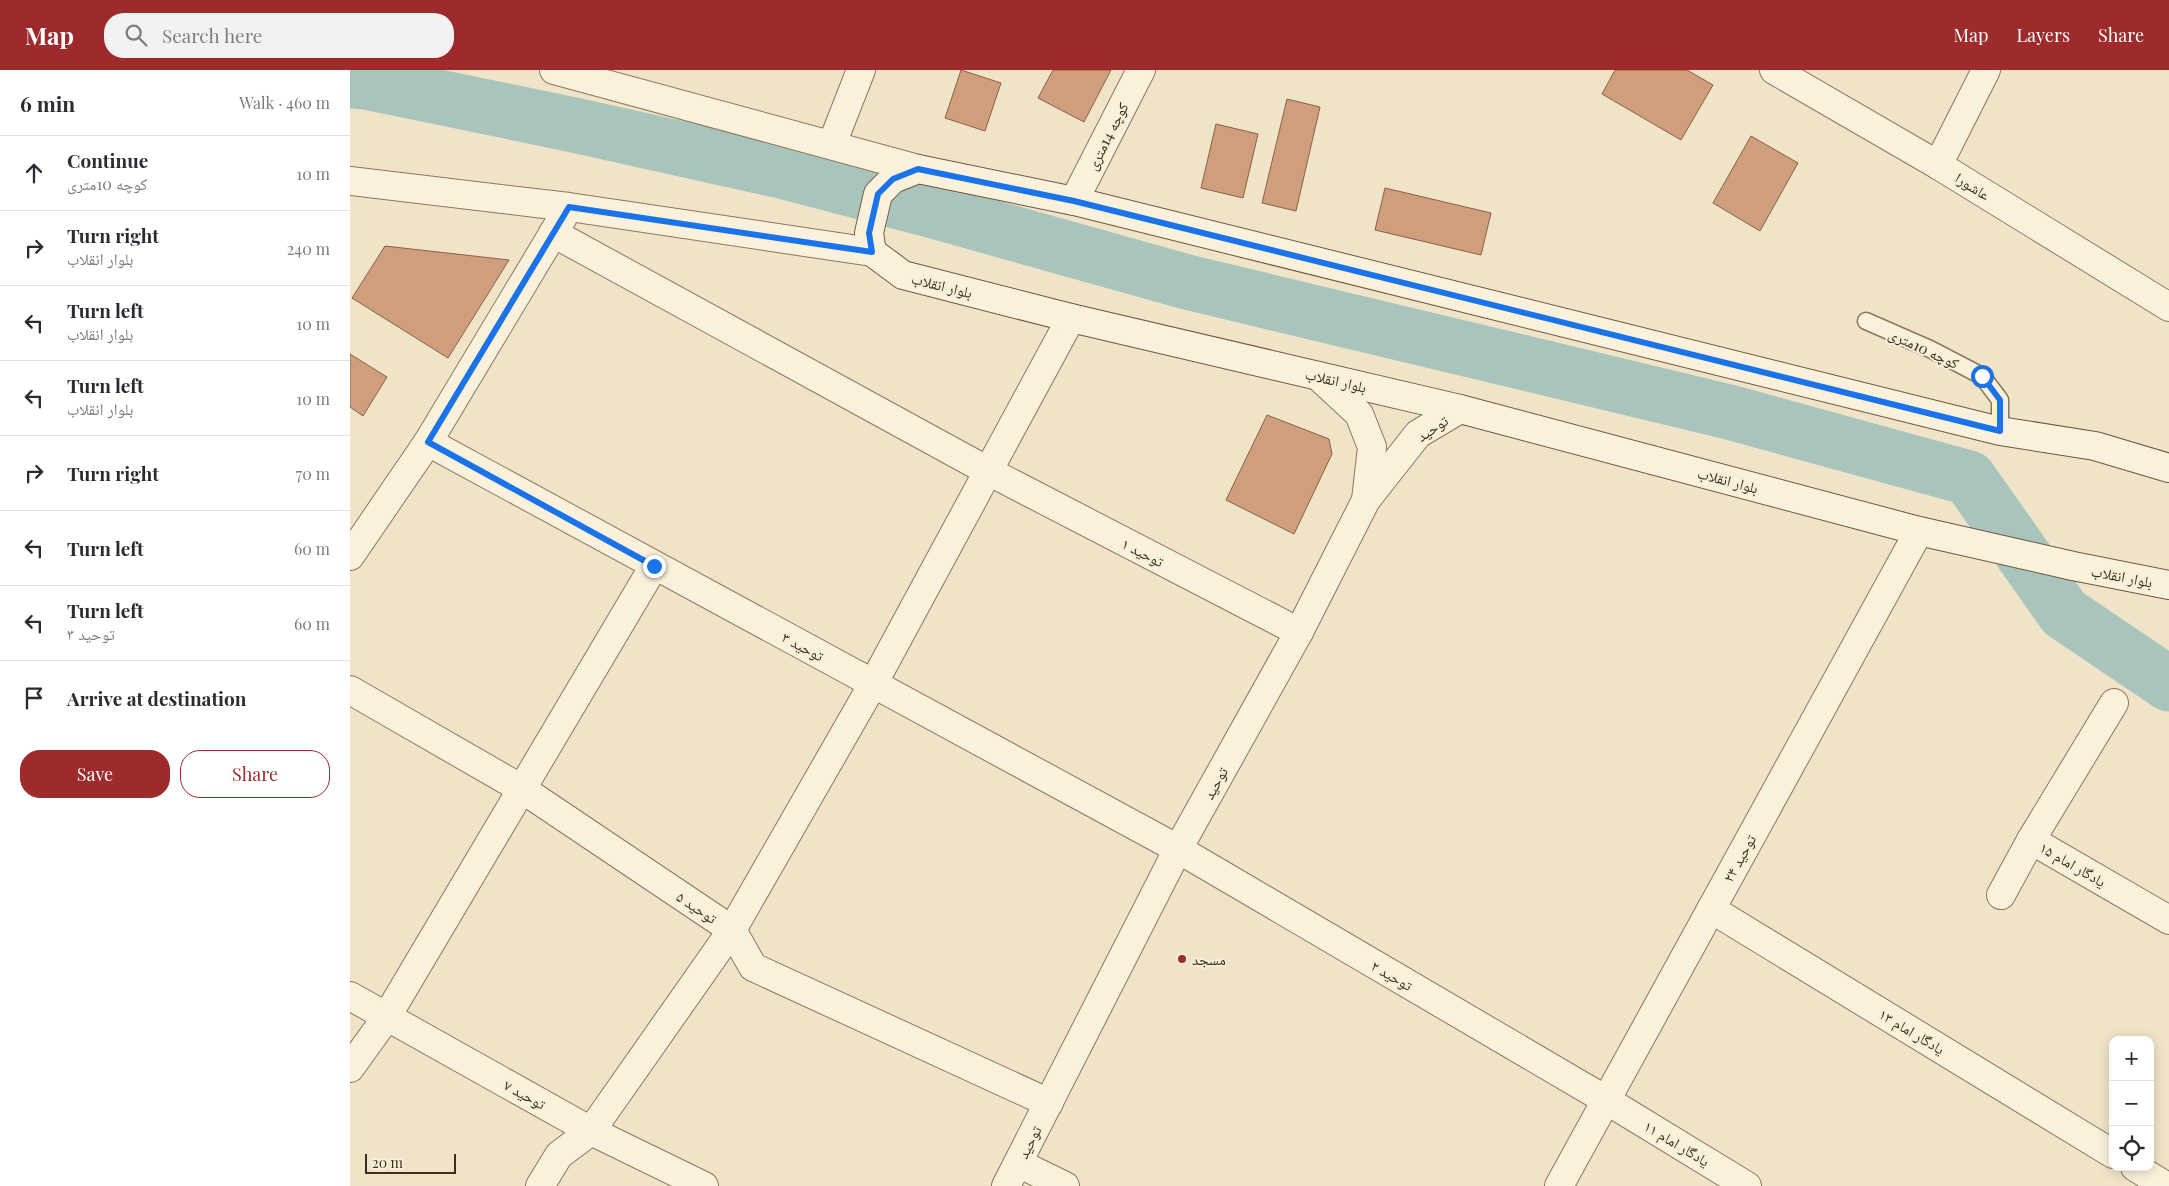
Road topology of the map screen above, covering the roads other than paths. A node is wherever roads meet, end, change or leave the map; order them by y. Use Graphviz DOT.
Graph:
graph roads {
  1 [pos="554,70"];
  2 [pos="860,70"];
  3 [pos="1141,70"];
  4 [pos="1774,70"];
  5 [pos="1986,70"];
  6 [pos="832,144"];
  7 [pos="1938,165"];
  8 [pos="918,169"];
  9 [pos="350,181"];
  10 [pos="1074,201"];
  11 [pos="569,207"];
  12 [pos="553,233"];
  13 [pos="870,243"];
  14 [pos="2169,307"];
  15 [pos="1071,318"];
  16 [pos="1866,321"];
  17 [pos="1318,376"];
  18 [pos="1460,410"];
  19 [pos="2000,431"];
  20 [pos="428,442"];
  21 [pos="2095,446"];
  22 [pos="2169,455"];
  23 [pos="2169,468"];
  24 [pos="988,472"];
  25 [pos="1366,500"];
  26 [pos="1919,531"];
  27 [pos="350,556"];
  28 [pos="654,566"];
  29 [pos="2169,585"];
  30 [pos="1299,632"];
  31 [pos="873,684"];
  32 [pos="350,690"];
  33 [pos="2114,703"];
  34 [pos="522,790"];
  35 [pos="2031,840"];
  36 [pos="1178,850"];
  37 [pos="2001,895"];
  38 [pos="1711,909"];
  39 [pos="2169,920"];
  40 [pos="732,930"];
  41 [pos="350,996"];
  42 [pos="386,1018"];
  43 [pos="350,1068"];
  44 [pos="1606,1100"];
  45 [pos="1049,1103"];
  46 [pos="591,1131"];
  47 [pos="2109,1152"];
  48 [pos="2142,1171"];
  49 [pos="1012,1174"];
  50 [pos="540,1186"];
  51 [pos="704,1186"];
  52 [pos="1065,1186"];
  53 [pos="1559,1186"];
  54 [pos="1747,1186"];
  55 [pos="2166,1186"];
  1 -- 6 [label="street"];
  2 -- 6 [label="street"];
  3 -- 10 [label="street, کوچه 14متری"];
  4 -- 7 [label="street, عاشورا"];
  5 -- 7 [label="street"];
  6 -- 8 [label="street"];
  7 -- 14 [label="street, عاشورا"];
  8 -- 10 [label="street"];
  8 -- 13 [label="street"];
  9 -- 11 [label="street"];
  10 -- 19 [label="street"];
  11 -- 12 [label="street"];
  11 -- 13 [label="street"];
  12 -- 20 [label="street"];
  12 -- 24 [label="street, توحید ۱"];
  13 -- 15 [label="street, بلوار انقلاب"];
  15 -- 17 [label="street, بلوار انقلاب"];
  15 -- 24 [label="street"];
  16 -- 19 [label="lane, کوچه 10متری"];
  17 -- 18 [label="street, بلوار انقلاب"];
  17 -- 25 [label="street"];
  18 -- 25 [label="street, توحید"];
  18 -- 26 [label="street, بلوار انقلاب"];
  19 -- 21 [label="street"];
  20 -- 27 [label="street"];
  20 -- 28 [label="street, توحید ۳"];
  21 -- 22 [label="street"];
  21 -- 23 [label="street"];
  24 -- 30 [label="street, توحید ۱"];
  24 -- 31 [label="street"];
  25 -- 30 [label="street, توحید"];
  26 -- 29 [label="street, بلوار انقلاب"];
  26 -- 38 [label="street, توحید ۲۴"];
  28 -- 31 [label="street, توحید ۳"];
  28 -- 34 [label="street"];
  30 -- 36 [label="street, توحید"];
  31 -- 36 [label="street, توحید ۳"];
  31 -- 40 [label="street"];
  32 -- 34 [label="street, توحید ۵"];
  33 -- 35 [label="street"];
  34 -- 40 [label="street, توحید ۵"];
  34 -- 42 [label="street"];
  35 -- 37 [label="street, یادگار امام ۱۵"];
  35 -- 39 [label="street, یادگار امام ۱۵"];
  36 -- 44 [label="street, توحید ۲"];
  36 -- 45 [label="street, توحید"];
  38 -- 44 [label="street, توحید ۲۴"];
  38 -- 47 [label="street, یادگار امام ۱۳"];
  40 -- 45 [label="street, توحید ۵"];
  40 -- 46 [label="street"];
  41 -- 42 [label="street, توحید ۷"];
  42 -- 43 [label="street"];
  42 -- 46 [label="street, توحید ۷"];
  44 -- 53 [label="street, توحید ۲۴"];
  44 -- 54 [label="street, یادگار امام ۱۱"];
  45 -- 49 [label="street, توحید"];
  46 -- 50 [label="street"];
  46 -- 51 [label="street, توحید ۷"];
  48 -- 55 [label="street"];
  49 -- 52 [label="street"];
}
